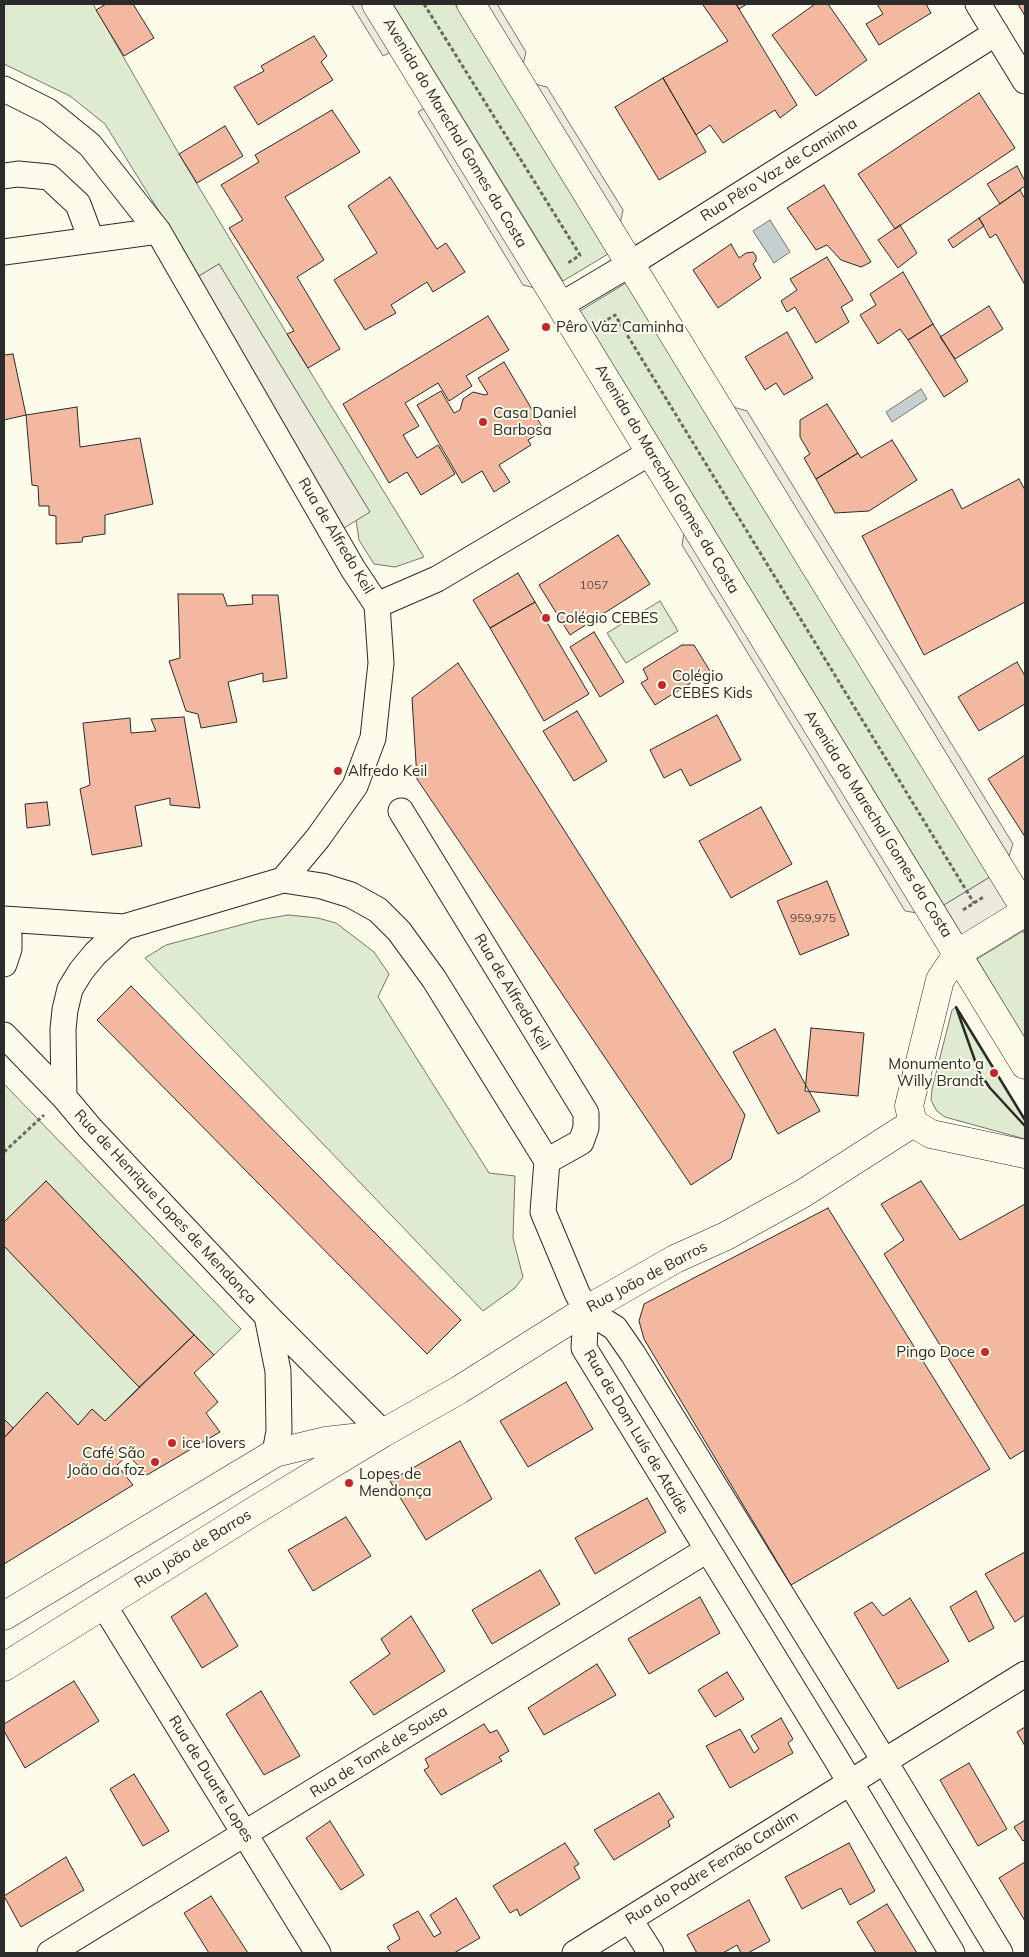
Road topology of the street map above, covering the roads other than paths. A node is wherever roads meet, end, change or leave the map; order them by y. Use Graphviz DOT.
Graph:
graph roads {
  1 [pos="376,4"];
  2 [pos="471,4"];
  3 [pos="978,4"];
  4 [pos="996,33"];
  5 [pos="1025,81"];
  6 [pos="4,89"];
  7 [pos="4,176"];
  8 [pos="158,231"];
  9 [pos="91,239"];
  10 [pos="4,252"];
  11 [pos="630,264"];
  12 [pos="561,305"];
  13 [pos="651,452"];
  14 [pos="377,605"];
  15 [pos="401,811"];
  16 [pos="283,880"];
  17 [pos="1025,910"];
  18 [pos="4,919"];
  19 [pos="124,927"];
  20 [pos="958,953"];
  21 [pos="4,964"];
  22 [pos="4,1035"];
  23 [pos="1025,1064"];
  24 [pos="64,1097"];
  25 [pos="913,1123"];
  26 [pos="1025,1154"];
  27 [pos="546,1161"];
  28 [pos="586,1310"];
  29 [pos="267,1316"];
  30 [pos="383,1433"];
  31 [pos="276,1453"];
  32 [pos="708,1550"];
  33 [pos="103,1604"];
  34 [pos="4,1616"];
  35 [pos="4,1667"];
  36 [pos="1025,1674"];
  37 [pos="885,1762"];
  38 [pos="850,1783"];
  39 [pos="245,1834"];
  40 [pos="630,1920"];
  41 [pos="50,1953"];
  42 [pos="318,1953"];
  43 [pos="574,1953"];
  44 [pos="651,1953"];
  45 [pos="952,1953"];
  46 [pos="1000,1953"];
  1 -- 12 [label="main road, Avenida do Marechal Gomes da Costa"];
  2 -- 11 [label="main road, Avenida do Marechal Gomes da Costa"];
  3 -- 4 [label="street"];
  4 -- 5 [label="street"];
  4 -- 11 [label="street, Rua Pêro Vaz de Caminha"];
  6 -- 8 [label="street, Rua de Alfredo Keil"];
  7 -- 9 [label="street"];
  8 -- 9 [label="street"];
  8 -- 14 [label="street, Rua de Alfredo Keil"];
  9 -- 10 [label="street"];
  11 -- 12 [label="street, Rua Pêro Vaz de Caminha"];
  11 -- 17 [label="main road, Avenida do Marechal Gomes da Costa"];
  12 -- 13 [label="main road, Avenida do Marechal Gomes da Costa"];
  13 -- 14 [label="street"];
  13 -- 20 [label="main road, Avenida do Marechal Gomes da Costa"];
  14 -- 16 [label="street, Rua de Alfredo Keil"];
  15 -- 27 [label="street, Rua de Alfredo Keil"];
  16 -- 19 [label="street"];
  16 -- 27 [label="street"];
  17 -- 20 [label="main road, Avenida do Marechal Gomes da Costa"];
  18 -- 19 [label="street"];
  18 -- 21 [label="street"];
  19 -- 24 [label="street, Rua de Henrique Lopes de Mendonça"];
  20 -- 23 [label="main road, Avenida do Marechal Gomes da Costa"];
  20 -- 25 [label="main road"];
  22 -- 24 [label="street, Rua de Henrique Lopes de Mendonça"];
  24 -- 29 [label="street, Rua de Henrique Lopes de Mendonça"];
  25 -- 26 [label="main road"];
  25 -- 28 [label="main road, Rua João de Barros"];
  27 -- 28 [label="street"];
  28 -- 30 [label="main road, Rua João de Barros"];
  28 -- 32 [label="street, Rua de Dom Luís de Ataíde"];
  28 -- 37 [label="street"];
  29 -- 30 [label="street, Rua de Henrique Lopes de Mendonça"];
  29 -- 31 [label="street"];
  30 -- 31 [label="main road, Rua João de Barros"];
  30 -- 33 [label="main road, Rua João de Barros"];
  31 -- 34 [label="main road, Rua João de Barros"];
  32 -- 38 [label="street, Rua de Dom Luís de Ataíde"];
  32 -- 39 [label="street, Rua de Tomé de Sousa"];
  33 -- 35 [label="main road, Rua João de Barros"];
  33 -- 39 [label="street, Rua de Duarte Lopes"];
  36 -- 37 [label="street"];
  37 -- 38 [label="street"];
  37 -- 46 [label="street"];
  38 -- 40 [label="street, Rua do Padre Fernão Cardim"];
  38 -- 45 [label="street, Rua de Dom Luís de Ataíde"];
  39 -- 41 [label="street, Rua de Tomé de Sousa"];
  39 -- 42 [label="street, Rua de Duarte Lopes"];
  40 -- 43 [label="street, Rua do Padre Fernão Cardim"];
  40 -- 44 [label="street"];
}
